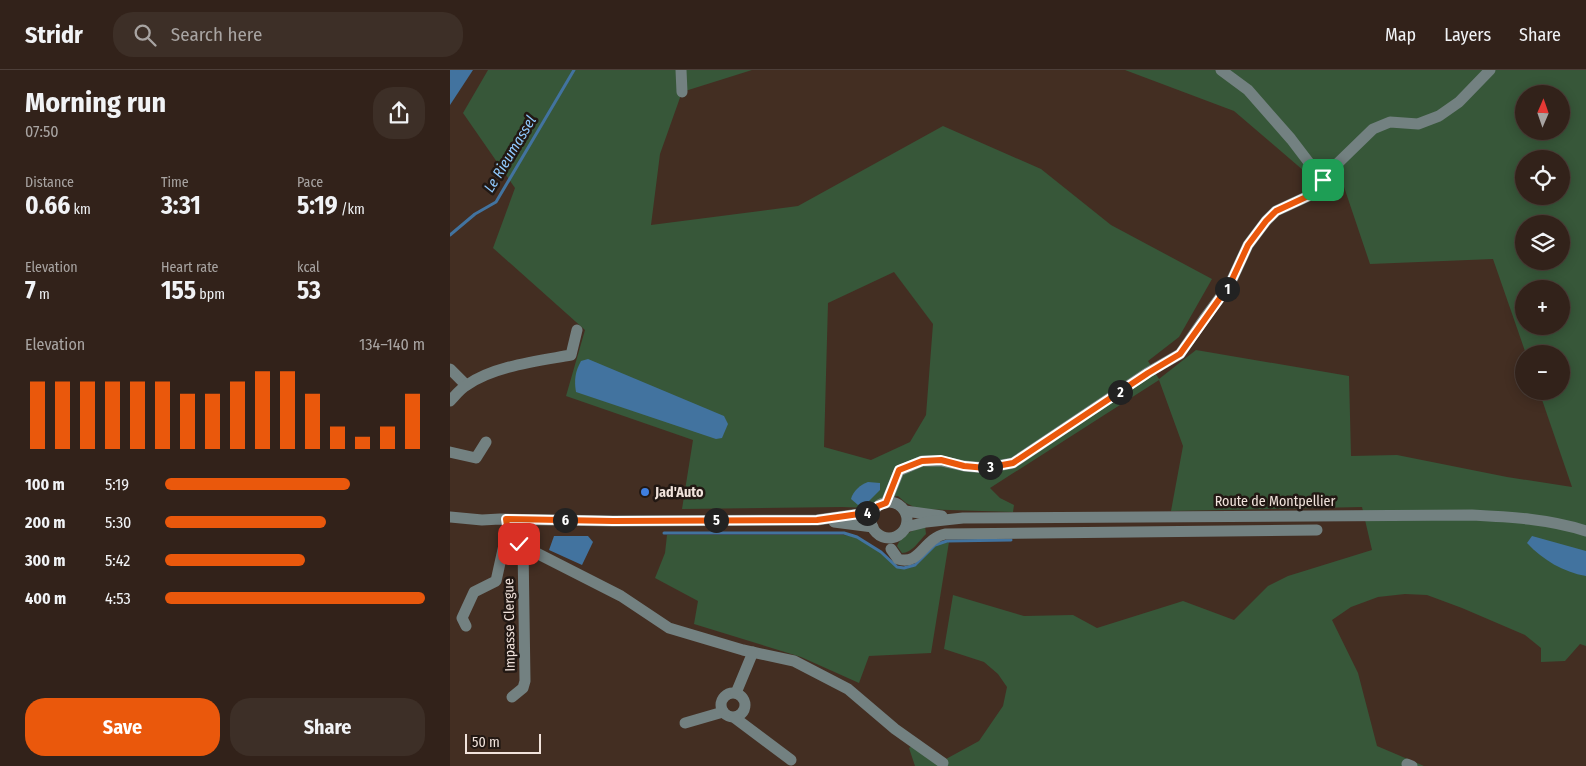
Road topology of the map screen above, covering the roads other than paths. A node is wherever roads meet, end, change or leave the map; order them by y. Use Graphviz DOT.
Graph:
graph roads {
  1 [pos="681,70"];
  2 [pos="1221,70"];
  3 [pos="1490,70"];
  4 [pos="682,92"];
  5 [pos="1323,180"];
  6 [pos="577,330"];
  7 [pos="450,369"];
  8 [pos="466,385"];
  9 [pos="450,401"];
  10 [pos="486,442"];
  11 [pos="450,452"];
  12 [pos="890,503"];
  13 [pos="450,509"];
  14 [pos="905,511"];
  15 [pos="873,512"];
  16 [pos="450,517"];
  17 [pos="963,518"];
  18 [pos="503,519"];
  19 [pos="817,520"];
  20 [pos="906,527"];
  21 [pos="873,528"];
  22 [pos="1317,530"];
  23 [pos="1586,531"];
  24 [pos="509,539"];
  25 [pos="524,546"];
  26 [pos="891,549"];
  27 [pos="466,626"];
  28 [pos="753,652"];
  29 [pos="736,694"];
  30 [pos="512,697"];
  31 [pos="723,712"];
  32 [pos="734,718"];
  33 [pos="685,724"];
  34 [pos="791,760"];
  35 [pos="943,763"];
  1 -- 4 [label="street"];
  2 -- 5 [label="street"];
  3 -- 5 [label="street"];
  5 -- 12 [label="street"];
  6 -- 8 [label="street"];
  7 -- 8 [label="street"];
  8 -- 9 [label="street"];
  10 -- 11 [label="street"];
  12 -- 14 [label="street, Route de Montpellier"];
  12 -- 15 [label="street, Route de Montpellier"];
  13 -- 18 [label="street, Route de Montpellier"];
  14 -- 17 [label="street, Route de Montpellier"];
  14 -- 20 [label="street"];
  15 -- 19 [label="street, Route de Montpellier"];
  15 -- 21 [label="street"];
  16 -- 18 [label="street, Route de Montpellier"];
  17 -- 20 [label="street, Route de Montpellier"];
  17 -- 23 [label="street, Route de Montpellier"];
  18 -- 19 [label="street, Route de Montpellier"];
  18 -- 24 [label="street"];
  19 -- 21 [label="street, Route de Montpellier"];
  20 -- 21 [label="street, Route de Montpellier"];
  22 -- 26 [label="street"];
  24 -- 25 [label="street"];
  24 -- 27 [label="street, Impasse Clergue"];
  25 -- 28 [label="street"];
  25 -- 30 [label="street, Impasse Clergue"];
  28 -- 29 [label="street"];
  28 -- 35 [label="street"];
  29 -- 31 [label="street"];
  29 -- 32 [label="street"];
  31 -- 32 [label="street"];
  31 -- 33 [label="street"];
  32 -- 34 [label="street"];
}
